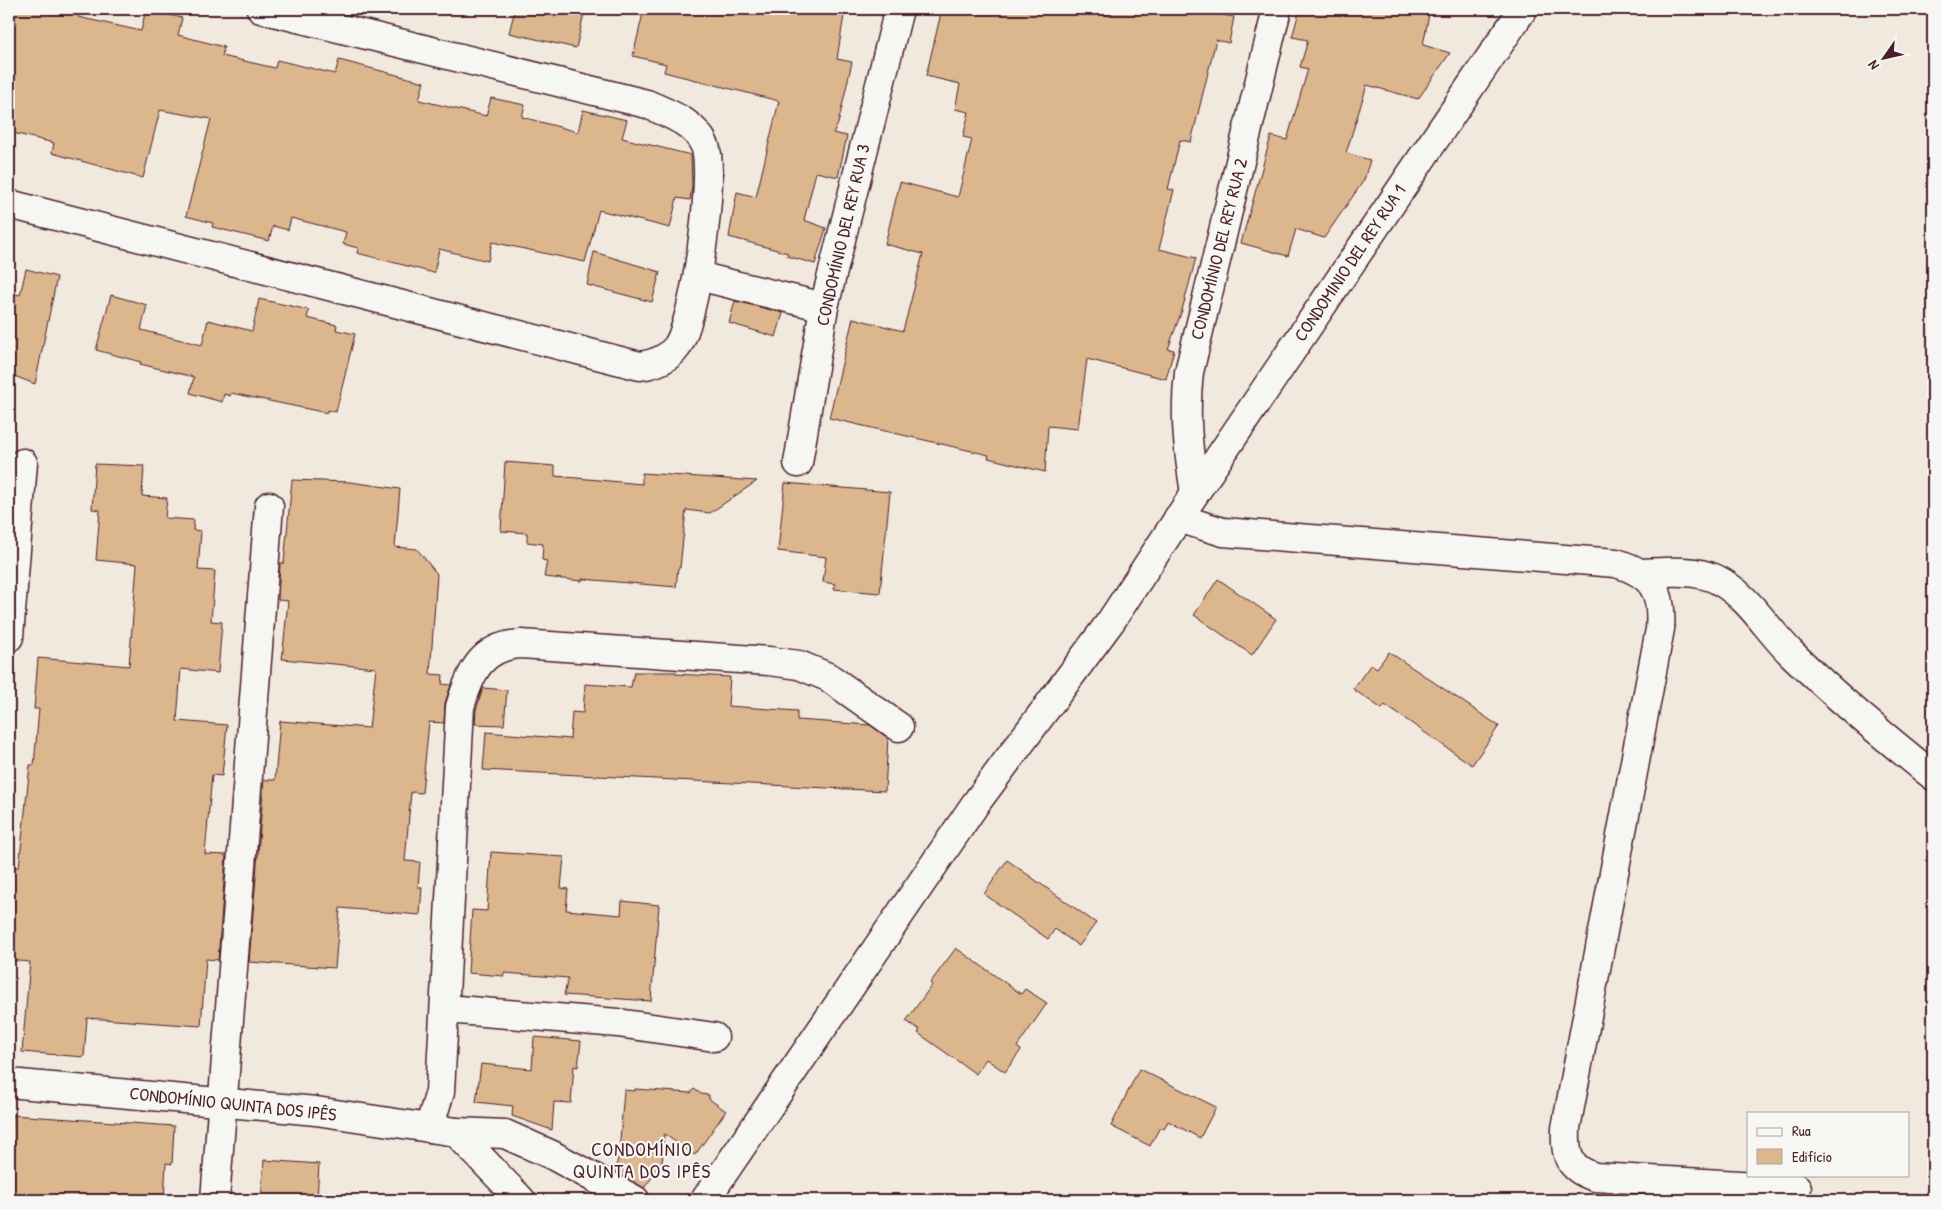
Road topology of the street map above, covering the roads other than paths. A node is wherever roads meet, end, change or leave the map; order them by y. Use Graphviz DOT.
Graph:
graph roads {
  1 [pos="261,9"];
  2 [pos="899,9"];
  3 [pos="1277,9"];
  4 [pos="1523,9"];
  5 [pos="9,204"];
  6 [pos="698,276"];
  7 [pos="824,306"];
  8 [pos="22,463"];
  9 [pos="798,463"];
  10 [pos="1194,493"];
  11 [pos="269,506"];
  12 [pos="1178,518"];
  13 [pos="1642,573"];
  14 [pos="9,636"];
  15 [pos="899,727"];
  16 [pos="1933,776"];
  17 [pos="446,1009"];
  18 [pos="714,1037"];
  19 [pos="9,1082"];
  20 [pos="224,1104"];
  21 [pos="429,1128"];
  22 [pos="456,1132"];
  23 [pos="1798,1188"];
  24 [pos="215,1200"];
  25 [pos="521,1200"];
  26 [pos="635,1200"];
  27 [pos="705,1200"];
  1 -- 6 [label="street"];
  2 -- 7 [label="street, CONDOMÍNIO DEL REY RUA 3"];
  3 -- 10 [label="street, CONDOMÍNIO DEL REY RUA 2"];
  4 -- 10 [label="street, CONDOMINIO DEL REY RUA 1"];
  5 -- 6 [label="street"];
  6 -- 7 [label="street"];
  7 -- 9 [label="street, CONDOMÍNIO DEL REY RUA 3"];
  8 -- 14 [label="street"];
  10 -- 12 [label="street, CONDOMINIO DEL REY RUA 1"];
  11 -- 20 [label="street"];
  12 -- 13 [label="street"];
  12 -- 27 [label="street, CONDOMINIO DEL REY RUA 1"];
  13 -- 16 [label="street"];
  13 -- 23 [label="street"];
  15 -- 17 [label="street"];
  17 -- 18 [label="street"];
  17 -- 21 [label="street"];
  19 -- 20 [label="street, CONDOMÍNIO QUINTA DOS IPÊS"];
  20 -- 21 [label="street, CONDOMÍNIO QUINTA DOS IPÊS"];
  20 -- 24 [label="street"];
  21 -- 22 [label="street, CONDOMÍNIO QUINTA DOS IPÊS"];
  22 -- 25 [label="street"];
  22 -- 26 [label="street, CONDOMÍNIO QUINTA DOS IPÊS"];
}
